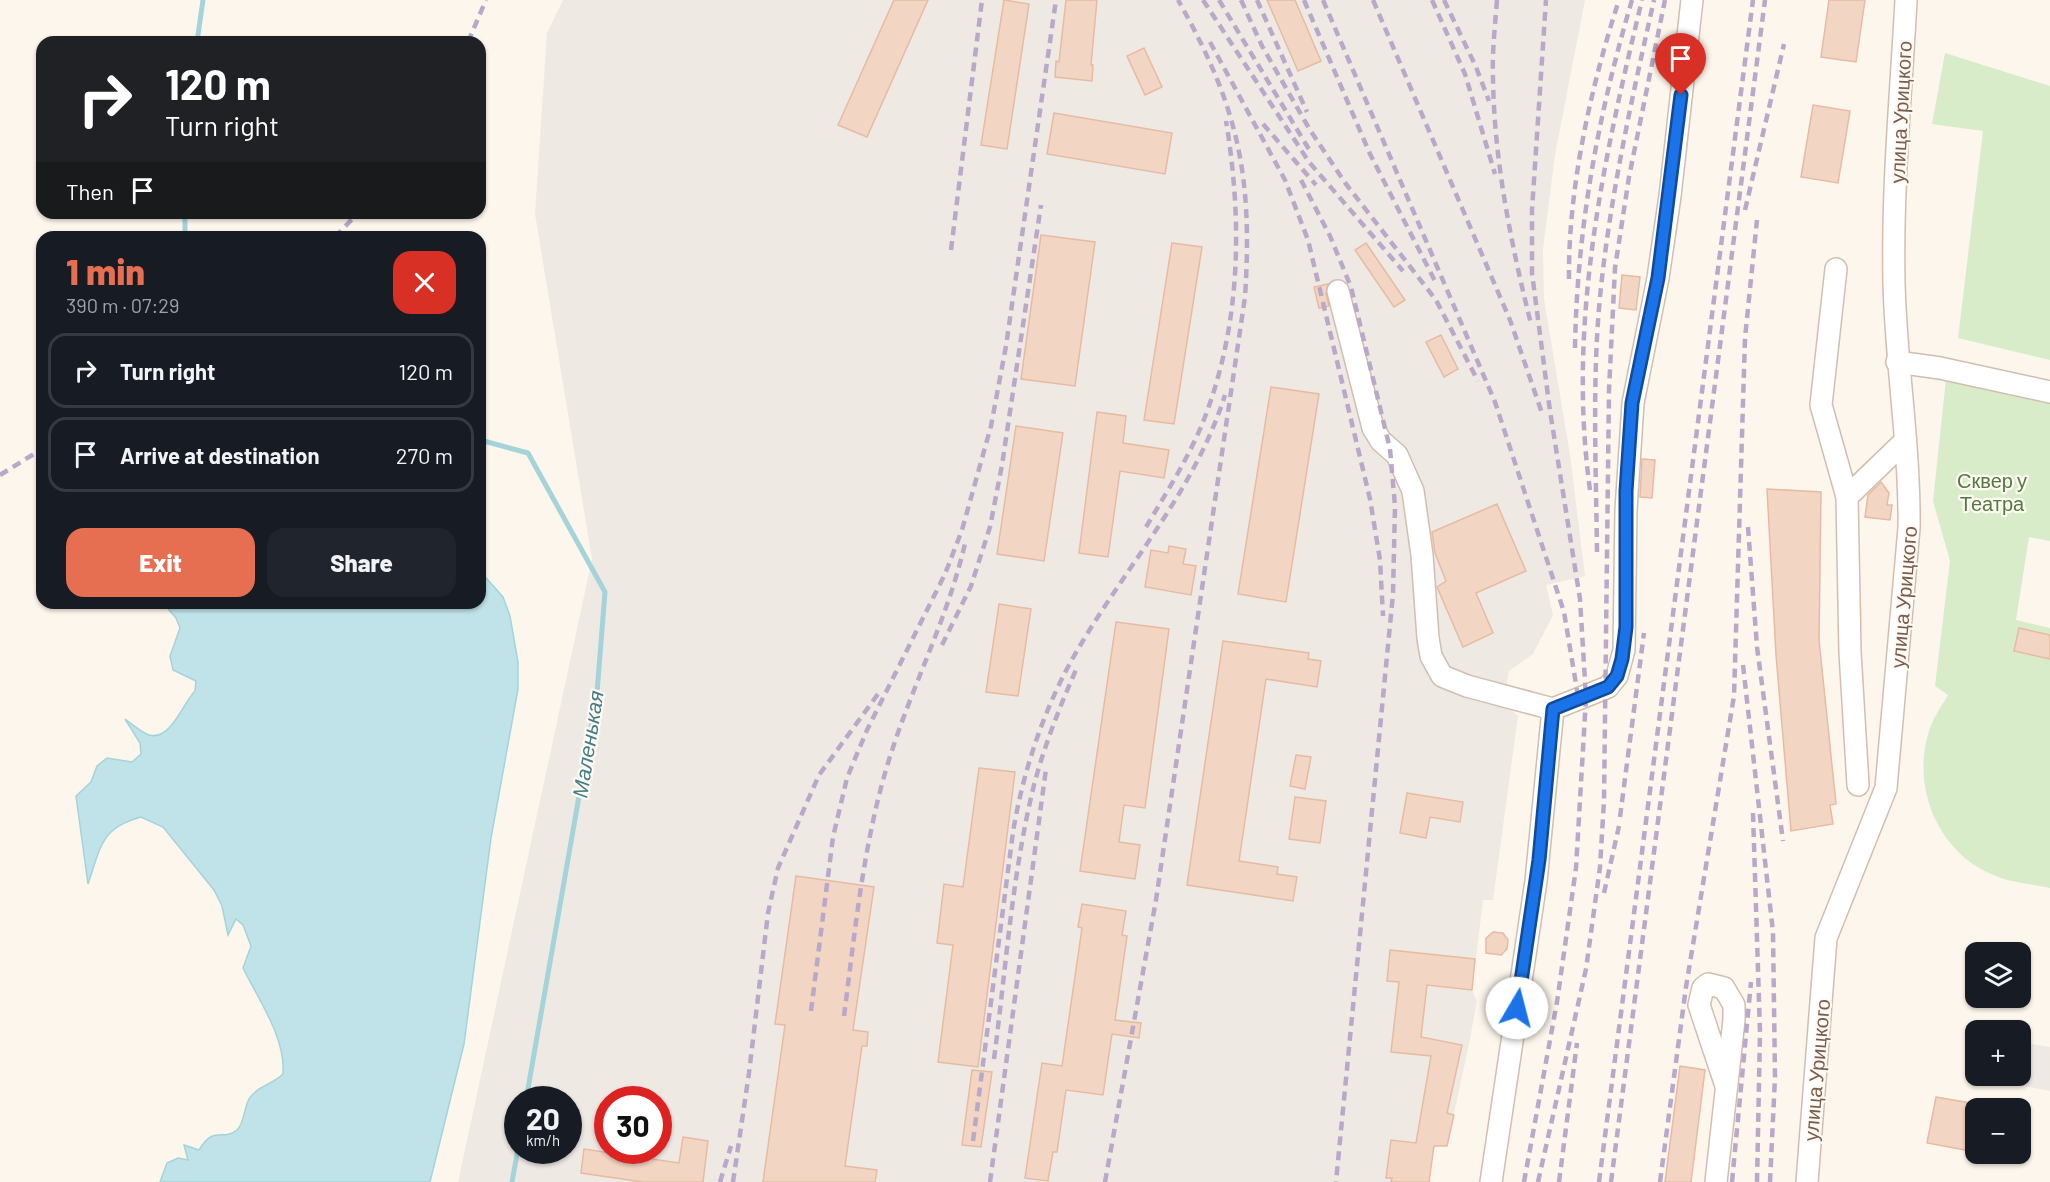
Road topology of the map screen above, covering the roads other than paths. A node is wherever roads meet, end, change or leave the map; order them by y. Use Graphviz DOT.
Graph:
graph roads {
  1 [pos="1692,0"];
  2 [pos="1906,0"];
  3 [pos="1836,269"];
  4 [pos="1338,291"];
  5 [pos="1897,362"];
  6 [pos="2050,392"];
  7 [pos="1905,441"];
  8 [pos="1847,498"];
  9 [pos="1553,709"];
  10 [pos="1858,785"];
  11 [pos="1726,1086"];
  12 [pos="1491,1182"];
  13 [pos="1716,1182"];
  14 [pos="1807,1182"];
  1 -- 9 [label="street"];
  2 -- 5 [label="street, улица Урицкого"];
  3 -- 8 [label="street"];
  4 -- 9 [label="street"];
  5 -- 6 [label="street"];
  5 -- 7 [label="street, улица Урицкого"];
  7 -- 8 [label="street"];
  7 -- 14 [label="street, улица Урицкого"];
  8 -- 10 [label="street"];
  9 -- 12 [label="street"];
  11 -- 13 [label="street"];
}
